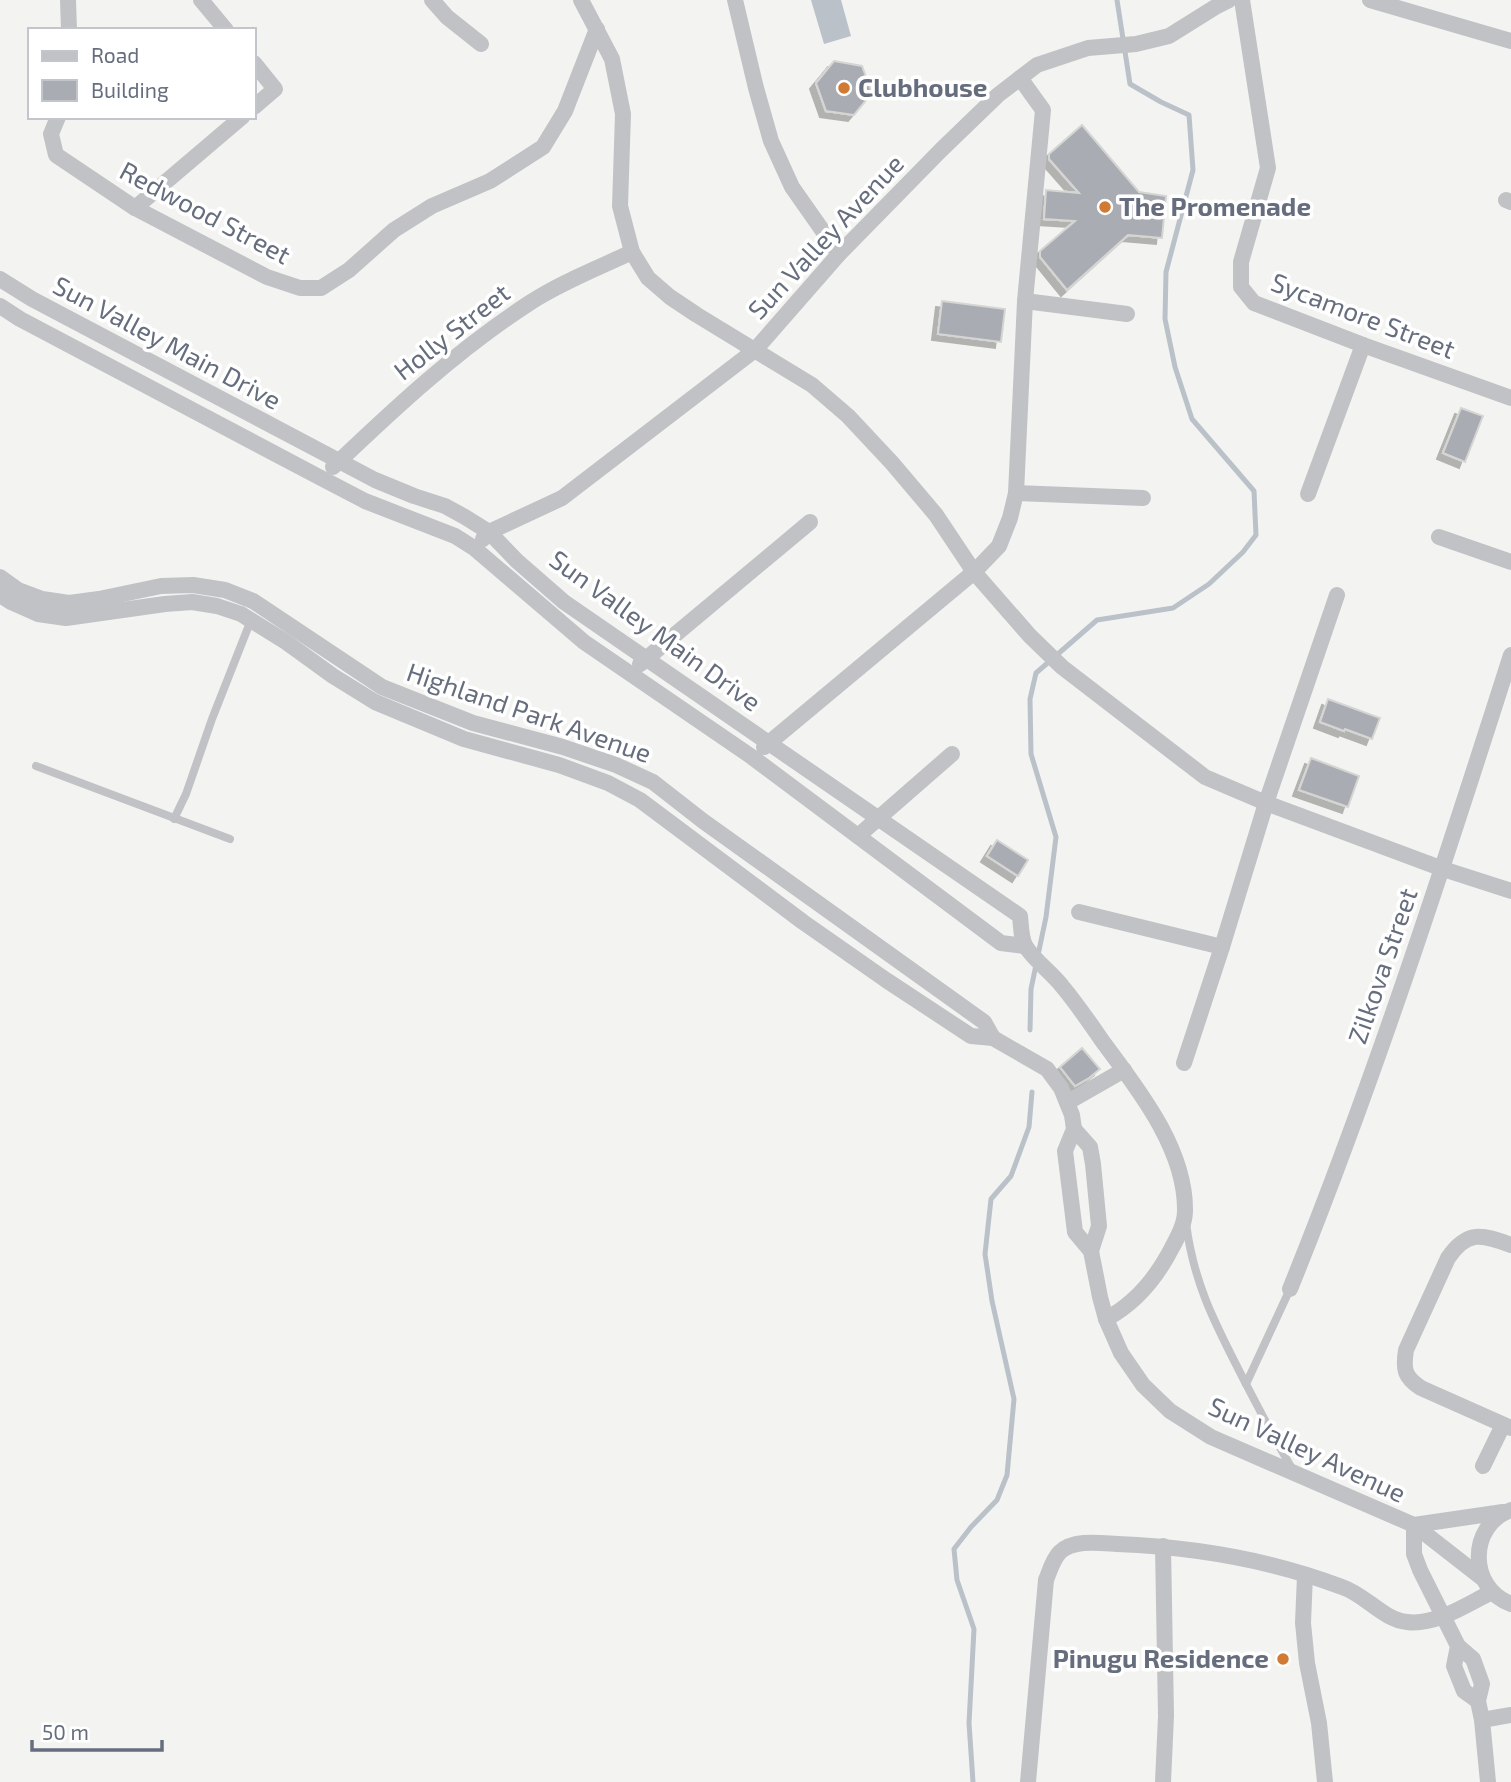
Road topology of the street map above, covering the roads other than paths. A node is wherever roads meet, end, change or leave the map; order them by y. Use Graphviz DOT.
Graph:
graph roads {
  1 [pos="68,0"];
  2 [pos="201,0"];
  3 [pos="432,0"];
  4 [pos="581,0"];
  5 [pos="735,0"];
  6 [pos="1229,0"];
  7 [pos="1242,0"];
  8 [pos="1375,1"];
  9 [pos="69,28"];
  10 [pos="224,28"];
  11 [pos="597,29"];
  12 [pos="1511,41"];
  13 [pos="481,44"];
  14 [pos="256,65"];
  15 [pos="1020,78"];
  16 [pos="256,105"];
  17 [pos="57,119"];
  18 [pos="240,119"];
  19 [pos="135,208"];
  20 [pos="632,252"];
  21 [pos="839,254"];
  22 [pos="0,279"];
  23 [pos="1025,301"];
  24 [pos="0,306"];
  25 [pos="1126,314"];
  26 [pos="1363,345"];
  27 [pos="755,350"];
  28 [pos="1511,398"];
  29 [pos="339,461"];
  30 [pos="321,478"];
  31 [pos="1016,493"];
  32 [pos="1308,494"];
  33 [pos="1143,498"];
  34 [pos="810,522"];
  35 [pos="489,532"];
  36 [pos="1439,537"];
  37 [pos="474,548"];
  38 [pos="1511,562"];
  39 [pos="974,572"];
  40 [pos="0,577"];
  41 [pos="0,595"];
  42 [pos="1337,595"];
  43 [pos="258,604"];
  44 [pos="251,620"];
  45 [pos="1511,655"];
  46 [pos="645,658"];
  47 [pos="631,673"];
  48 [pos="770,742"];
  49 [pos="952,754"];
  50 [pos="752,757"];
  51 [pos="36,766"];
  52 [pos="1266,803"];
  53 [pos="878,818"];
  54 [pos="174,819"];
  55 [pos="858,836"];
  56 [pos="230,839"];
  57 [pos="1443,869"];
  58 [pos="1511,891"];
  59 [pos="1079,912"];
  60 [pos="1222,947"];
  61 [pos="1028,949"];
  62 [pos="993,1038"];
  63 [pos="1184,1063"];
  64 [pos="1124,1070"];
  65 [pos="1068,1102"];
  66 [pos="1074,1129"];
  67 [pos="1096,1196"];
  68 [pos="1071,1199"];
  69 [pos="1185,1213"];
  70 [pos="1511,1245"];
  71 [pos="1091,1251"];
  72 [pos="1290,1289"];
  73 [pos="1106,1319"];
  74 [pos="1246,1384"];
  75 [pos="1507,1427"];
  76 [pos="1483,1466"];
  77 [pos="1297,1475"];
  78 [pos="1508,1511"];
  79 [pos="1414,1525"];
  80 [pos="1163,1546"];
  81 [pos="1305,1575"];
  82 [pos="1482,1578"];
  83 [pos="1492,1592"];
  84 [pos="1511,1604"];
  85 [pos="1442,1616"];
  86 [pos="1511,1715"];
  87 [pos="1482,1720"];
  88 [pos="1028,1782"];
  89 [pos="1163,1782"];
  90 [pos="1325,1782"];
  91 [pos="1488,1782"];
  1 -- 9 [label="street"];
  2 -- 10 [label="street"];
  3 -- 13 [label="street"];
  4 -- 11 [label="street"];
  5 -- 21 [label="street"];
  6 -- 15 [label="street, Sun Valley Avenue"];
  7 -- 26 [label="street, Sycamore Street"];
  8 -- 12 [label="street"];
  11 -- 19 [label="street, Redwood Street"];
  11 -- 20 [label="street"];
  14 -- 16 [label="street"];
  15 -- 21 [label="street, Sun Valley Avenue"];
  15 -- 23 [label="street"];
  17 -- 19 [label="street, Redwood Street"];
  18 -- 19 [label="street"];
  20 -- 27 [label="street"];
  20 -- 29 [label="street, Holly Street"];
  21 -- 27 [label="street, Sun Valley Avenue"];
  22 -- 29 [label="street, Sun Valley Main Drive"];
  23 -- 25 [label="street"];
  23 -- 31 [label="street"];
  24 -- 30 [label="street, Sun Valley Main Drive"];
  26 -- 28 [label="street, Sycamore Street"];
  26 -- 32 [label="street"];
  27 -- 35 [label="street, Sun Valley Avenue"];
  27 -- 39 [label="street"];
  29 -- 30 [label="street, Holly Street"];
  29 -- 35 [label="street, Sun Valley Main Drive"];
  30 -- 37 [label="street, Sun Valley Main Drive"];
  31 -- 33 [label="street"];
  31 -- 39 [label="street"];
  34 -- 46 [label="street"];
  35 -- 37 [label="street, Sun Valley Avenue"];
  35 -- 46 [label="street, Sun Valley Main Drive"];
  36 -- 38 [label="street"];
  37 -- 47 [label="street, Sun Valley Main Drive"];
  39 -- 48 [label="street"];
  39 -- 52 [label="street"];
  40 -- 43 [label="street, Highland Park Avenue"];
  41 -- 44 [label="street, Highland Park Avenue"];
  42 -- 52 [label="street"];
  43 -- 44 [label="lane"];
  43 -- 62 [label="street, Highland Park Avenue"];
  44 -- 54 [label="lane"];
  44 -- 62 [label="street, Highland Park Avenue"];
  45 -- 57 [label="street, Zilkova Street"];
  46 -- 47 [label="street"];
  46 -- 48 [label="street, Sun Valley Main Drive"];
  47 -- 50 [label="street, Sun Valley Main Drive"];
  48 -- 50 [label="street"];
  48 -- 53 [label="street, Sun Valley Main Drive"];
  49 -- 53 [label="street"];
  50 -- 55 [label="street, Sun Valley Main Drive"];
  51 -- 54 [label="lane"];
  52 -- 57 [label="street"];
  52 -- 60 [label="street"];
  53 -- 55 [label="street"];
  53 -- 61 [label="street, Sun Valley Main Drive"];
  54 -- 56 [label="lane"];
  55 -- 61 [label="street, Sun Valley Main Drive"];
  57 -- 58 [label="street"];
  57 -- 72 [label="street, Zilkova Street"];
  59 -- 60 [label="street"];
  60 -- 63 [label="street"];
  61 -- 64 [label="street, Sun Valley Main Drive"];
  62 -- 65 [label="street, Highland Park Avenue"];
  64 -- 65 [label="street"];
  64 -- 69 [label="street, Sun Valley Main Drive"];
  65 -- 66 [label="street, Highland Park Avenue"];
  66 -- 67 [label="street, Highland Park Avenue"];
  66 -- 68 [label="street, Highland Park Avenue"];
  67 -- 68 [label="street"];
  67 -- 71 [label="street, Highland Park Avenue"];
  68 -- 71 [label="street, Highland Park Avenue"];
  69 -- 73 [label="street, Sun Valley Main Drive"];
  69 -- 74 [label="lane"];
  70 -- 75 [label="street"];
  71 -- 73 [label="street, Highland Park Avenue"];
  72 -- 74 [label="lane"];
  73 -- 77 [label="street, Sun Valley Avenue"];
  74 -- 77 [label="lane"];
  75 -- 76 [label="street"];
  77 -- 79 [label="street, Sun Valley Avenue"];
  78 -- 79 [label="street, Sun Valley Avenue"];
  78 -- 82 [label="street"];
  79 -- 82 [label="street, Sun Valley Avenue"];
  79 -- 85 [label="street"];
  80 -- 81 [label="street"];
  80 -- 88 [label="street"];
  80 -- 89 [label="street"];
  81 -- 85 [label="street"];
  81 -- 90 [label="street"];
  82 -- 83 [label="street"];
  83 -- 84 [label="street"];
  83 -- 85 [label="street"];
  85 -- 87 [label="street"];
  86 -- 87 [label="street"];
  87 -- 91 [label="street"];
}
